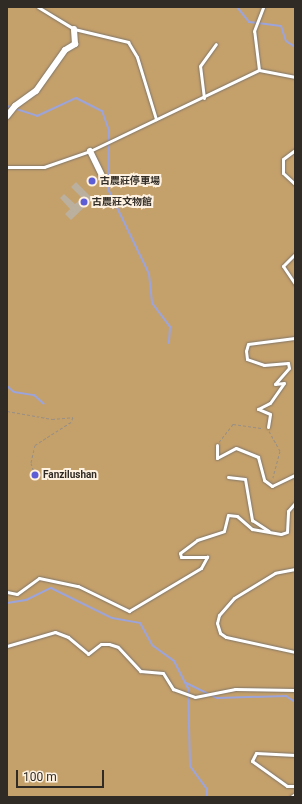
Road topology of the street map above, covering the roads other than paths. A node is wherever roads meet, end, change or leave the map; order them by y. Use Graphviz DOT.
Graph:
graph roads {
  1 [pos="38,7"];
  2 [pos="263,7"];
  3 [pos="74,29"];
  4 [pos="216,44"];
  5 [pos="259,70"];
  6 [pos="295,77"];
  7 [pos="204,98"];
  8 [pos="11,111"];
  9 [pos="156,119"];
  10 [pos="295,150"];
  11 [pos="90,151"];
  12 [pos="7,167"];
  13 [pos="105,182"];
  14 [pos="295,184"];
  15 [pos="295,254"];
  16 [pos="295,284"];
  17 [pos="295,338"];
  18 [pos="268,428"];
  19 [pos="217,445"];
  20 [pos="295,475"];
  21 [pos="228,477"];
  22 [pos="295,503"];
  23 [pos="271,532"];
  24 [pos="295,569"];
  25 [pos="7,592"];
  26 [pos="7,646"];
  27 [pos="295,652"];
  28 [pos="295,690"];
  29 [pos="295,755"];
  30 [pos="295,786"];
  31 [pos="295,794"];
  32 [pos="291,797"];
  1 -- 3 [label="lane"];
  2 -- 5 [label="lane"];
  3 -- 8 [label="street"];
  3 -- 9 [label="lane"];
  4 -- 7 [label="lane"];
  5 -- 6 [label="lane"];
  5 -- 7 [label="lane"];
  7 -- 9 [label="lane"];
  9 -- 11 [label="lane"];
  10 -- 14 [label="lane"];
  11 -- 12 [label="lane"];
  11 -- 13 [label="street"];
  15 -- 16 [label="lane"];
  17 -- 18 [label="lane"];
  19 -- 20 [label="lane"];
  21 -- 23 [label="lane"];
  22 -- 23 [label="lane"];
  23 -- 25 [label="lane"];
  24 -- 27 [label="lane"];
  26 -- 28 [label="lane"];
  29 -- 30 [label="lane"];
  31 -- 32 [label="lane"];
}
